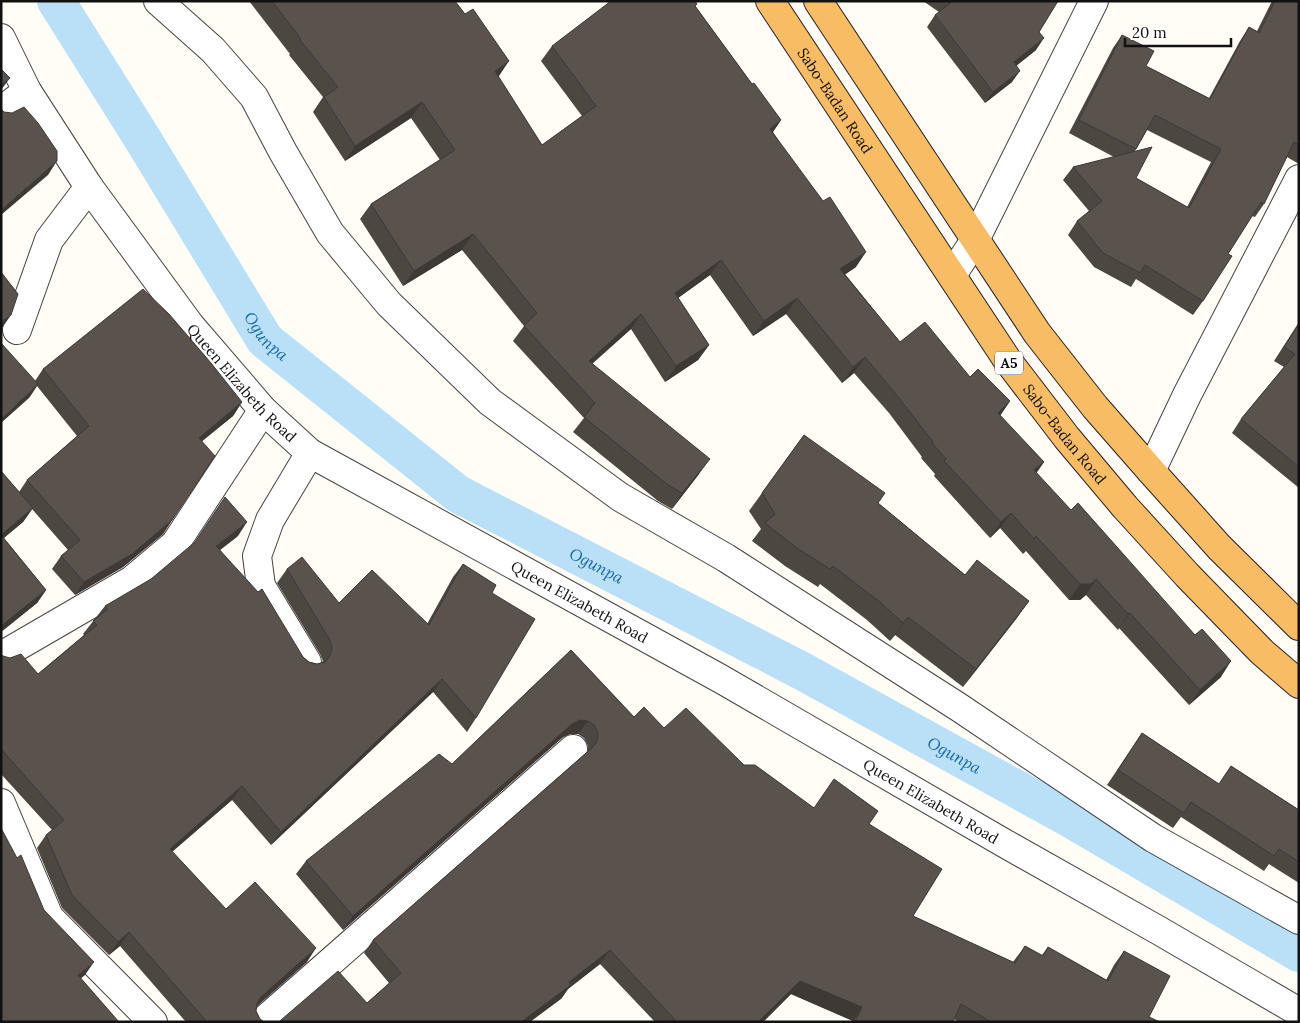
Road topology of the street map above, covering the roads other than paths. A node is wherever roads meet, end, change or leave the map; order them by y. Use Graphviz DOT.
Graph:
graph roads {
  1 [pos="158,1"];
  2 [pos="770,1"];
  3 [pos="818,1"];
  4 [pos="1094,1"];
  5 [pos="1,38"];
  6 [pos="27,91"];
  7 [pos="1,111"];
  8 [pos="1299,179"];
  9 [pos="89,187"];
  10 [pos="975,240"];
  11 [pos="952,275"];
  12 [pos="17,330"];
  13 [pos="264,410"];
  14 [pos="310,453"];
  15 [pos="1151,471"];
  16 [pos="1299,626"];
  17 [pos="1,656"];
  18 [pos="307,662"];
  19 [pos="1299,684"];
  20 [pos="573,749"];
  21 [pos="1,803"];
  22 [pos="1299,920"];
  23 [pos="1299,1012"];
  24 [pos="153,1022"];
  25 [pos="262,1022"];
  1 -- 22 [label="street"];
  2 -- 11 [label="highway, Sabo-Badan Road / A5"];
  3 -- 10 [label="highway, A5"];
  4 -- 10 [label="street"];
  5 -- 6 [label="street, Queen Elizabeth Road"];
  6 -- 7 [label="street"];
  6 -- 9 [label="street, Queen Elizabeth Road"];
  8 -- 15 [label="street"];
  9 -- 12 [label="street"];
  9 -- 13 [label="street, Queen Elizabeth Road"];
  10 -- 11 [label="street"];
  10 -- 15 [label="highway, A5"];
  11 -- 19 [label="highway, Sabo-Badan Road / A5"];
  13 -- 14 [label="street, Queen Elizabeth Road"];
  13 -- 17 [label="street"];
  14 -- 18 [label="street"];
  14 -- 23 [label="street, Queen Elizabeth Road"];
  15 -- 16 [label="highway, A5"];
  20 -- 25 [label="street"];
  21 -- 24 [label="street"];
}
